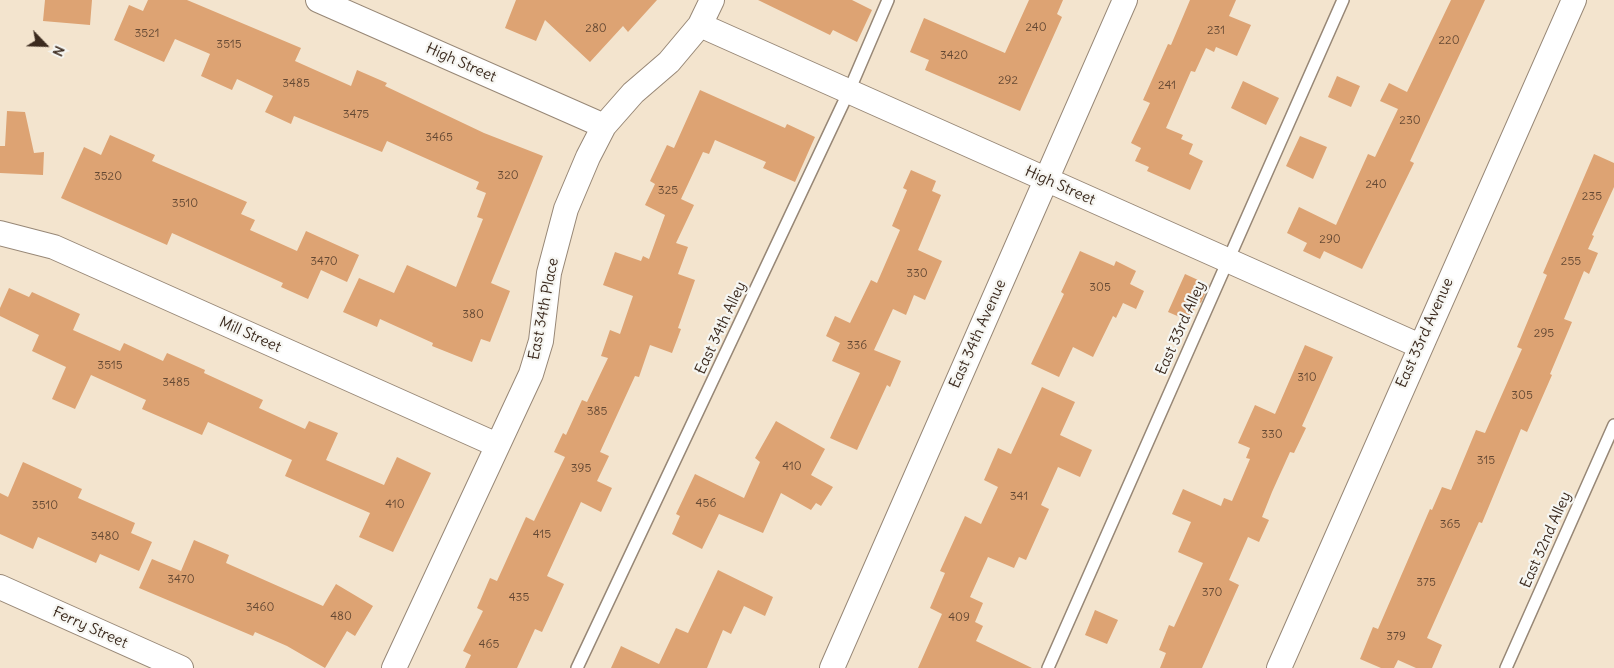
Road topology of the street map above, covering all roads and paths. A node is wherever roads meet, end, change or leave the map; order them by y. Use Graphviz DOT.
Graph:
graph roads {
  1 [pos="318,0"];
  2 [pos="712,0"];
  3 [pos="888,0"];
  4 [pos="1125,0"];
  5 [pos="1343,0"];
  6 [pos="1574,0"];
  7 [pos="700,25"];
  8 [pos="849,91"];
  9 [pos="604,126"];
  10 [pos="1046,179"];
  11 [pos="0,233"];
  12 [pos="1228,260"];
  13 [pos="1420,346"];
  14 [pos="1614,424"];
  15 [pos="497,445"];
  16 [pos="0,587"];
  17 [pos="181,668"];
  18 [pos="394,668"];
  19 [pos="577,668"];
  20 [pos="832,668"];
  21 [pos="1048,668"];
  22 [pos="1279,668"];
  23 [pos="1506,668"];
  1 -- 9 [label="street, High Street"];
  2 -- 7 [label="street, East 34th Place"];
  3 -- 8 [label="lane, East 34th Alley"];
  4 -- 10 [label="street, East 34th Avenue"];
  5 -- 12 [label="lane, East 33rd Alley"];
  6 -- 13 [label="street, East 33rd Avenue"];
  7 -- 8 [label="street, High Street"];
  7 -- 9 [label="street, East 34th Place"];
  8 -- 10 [label="street, High Street"];
  8 -- 19 [label="lane, East 34th Alley"];
  9 -- 15 [label="street, East 34th Place"];
  10 -- 12 [label="street, High Street"];
  10 -- 20 [label="street, East 34th Avenue"];
  11 -- 15 [label="street, Mill Street"];
  12 -- 13 [label="street, High Street"];
  12 -- 21 [label="lane, East 33rd Alley"];
  13 -- 22 [label="street, East 33rd Avenue"];
  14 -- 23 [label="lane, East 32nd Alley"];
  15 -- 18 [label="street, East 34th Place"];
  16 -- 17 [label="street, Ferry Street"];
}
